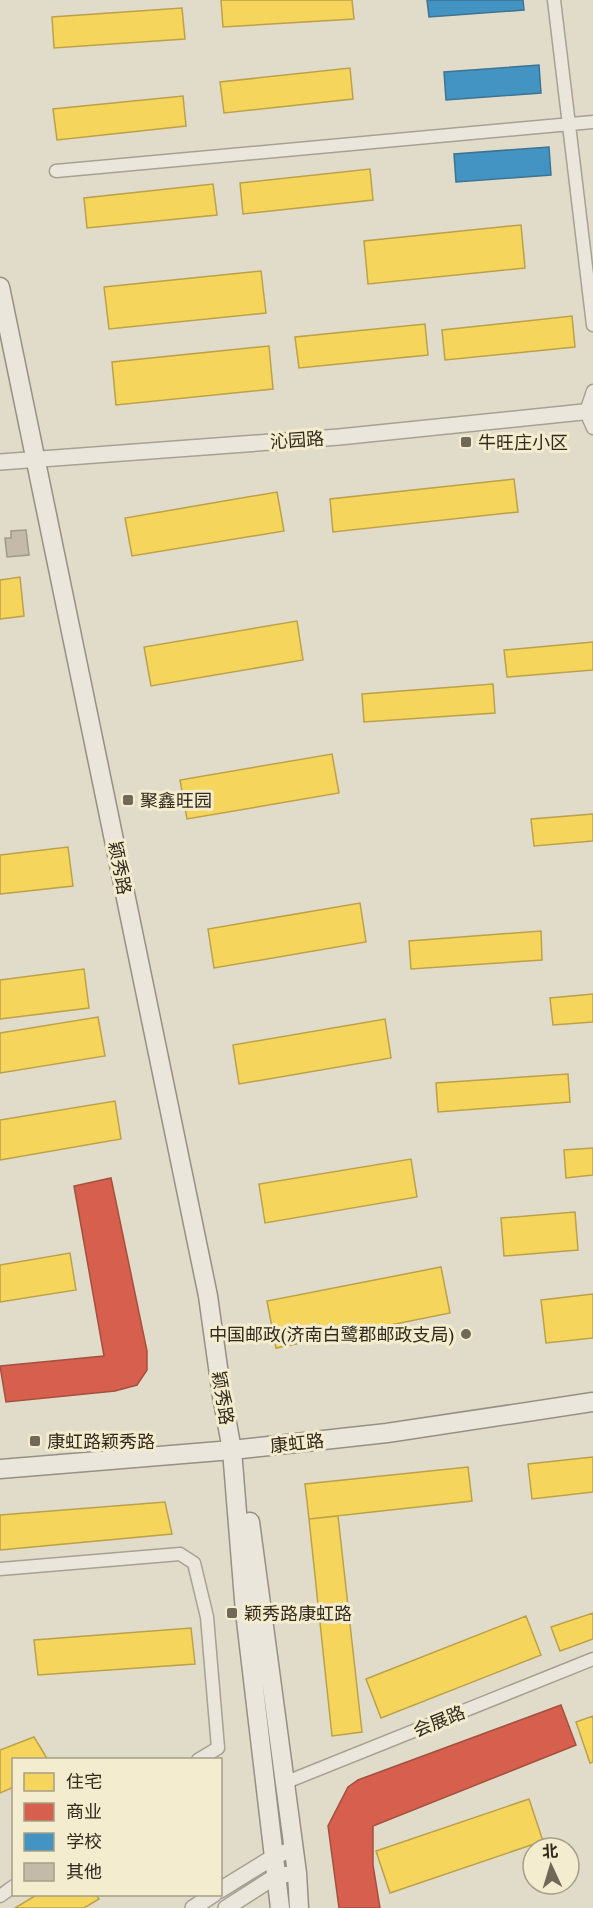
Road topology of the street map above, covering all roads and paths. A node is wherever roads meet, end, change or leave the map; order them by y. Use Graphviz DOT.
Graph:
graph roads {
  1 [pos="554,0"];
  2 [pos="593,122"];
  3 [pos="569,124"];
  4 [pos="56,171"];
  5 [pos="0,287"];
  6 [pos="593,325"];
  7 [pos="593,391"];
  8 [pos="589,411"];
  9 [pos="593,428"];
  10 [pos="34,459"];
  11 [pos="0,462"];
  12 [pos="593,1402"];
  13 [pos="232,1450"];
  14 [pos="0,1469"];
  15 [pos="0,1569"];
  16 [pos="593,1659"];
  17 [pos="201,1758"];
  18 [pos="284,1783"];
  19 [pos="293,1849"];
  20 [pos="275,1856"];
  21 [pos="297,1873"];
  22 [pos="276,1876"];
  23 [pos="222,1889"];
  24 [pos="211,1896"];
  25 [pos="193,1908"];
  26 [pos="226,1908"];
  27 [pos="280,1908"];
  28 [pos="299,1908"];
  1 -- 3 [label="street"];
  2 -- 3 [label="street"];
  3 -- 4 [label="street"];
  3 -- 6 [label="street"];
  5 -- 10 [label="main road, 颖秀路"];
  7 -- 8 [label="street"];
  8 -- 9 [label="street"];
  8 -- 10 [label="street, 沁园路"];
  10 -- 11 [label="street, 沁园路"];
  10 -- 13 [label="main road, 颖秀路"];
  12 -- 13 [label="main road, 康虹路"];
  13 -- 14 [label="main road, 康虹路"];
  13 -- 18 [label="main road, 颖秀路"];
  13 -- 20 [label="main road, 颖秀路"];
  15 -- 17 [label="street"];
  16 -- 18 [label="street, 会展路"];
  18 -- 19 [label="main road, 颖秀路"];
  19 -- 20 [label="street"];
  19 -- 21 [label="main road, 颖秀路"];
  20 -- 22 [label="main road, 颖秀路"];
  20 -- 23 [label="street"];
  21 -- 22 [label="street"];
  21 -- 28 [label="main road, 颖秀路"];
  22 -- 26 [label="street"];
  22 -- 27 [label="main road, 颖秀路"];
  24 -- 25 [label="street"];
}
